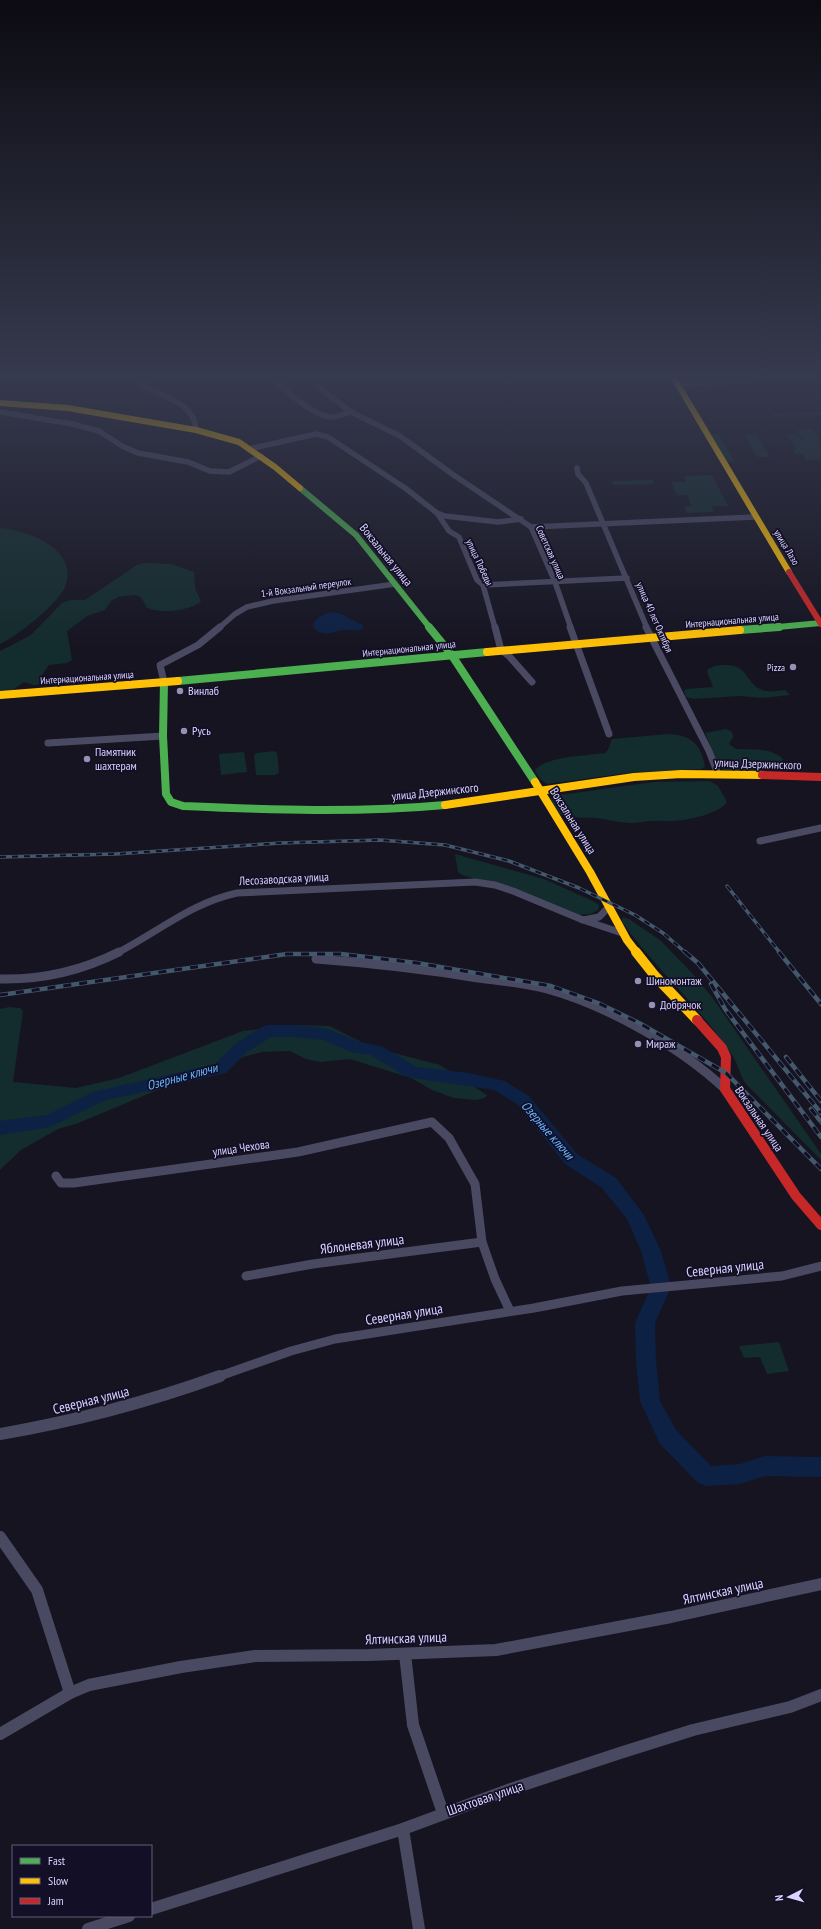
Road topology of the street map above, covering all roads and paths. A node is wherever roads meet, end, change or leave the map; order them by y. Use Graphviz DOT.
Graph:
graph roads {
  1 [pos="203,468"];
  2 [pos="238,468"];
  3 [pos="276,468"];
  4 [pos="375,468"];
  5 [pos="444,468"];
  6 [pos="577,468"];
  7 [pos="726,468"];
  8 [pos="437,513"];
  9 [pos="755,517"];
  10 [pos="521,519"];
  11 [pos="603,525"];
  12 [pos="531,526"];
  13 [pos="627,578"];
  14 [pos="555,582"];
  15 [pos="395,584"];
  16 [pos="483,584"];
  17 [pos="821,624"];
  18 [pos="651,638"];
  19 [pos="576,643"];
  20 [pos="501,650"];
  21 [pos="451,654"];
  22 [pos="164,682"];
  23 [pos="532,682"];
  24 [pos="0,695"];
  25 [pos="609,734"];
  26 [pos="163,736"];
  27 [pos="48,743"];
  28 [pos="718,774"];
  29 [pos="821,777"];
  30 [pos="540,790"];
  31 [pos="821,828"];
  32 [pos="760,841"];
  33 [pos="609,907"];
  34 [pos="582,920"];
  35 [pos="622,933"];
  36 [pos="316,959"];
  37 [pos="0,978"];
  38 [pos="725,1089"];
  39 [pos="56,1176"];
  40 [pos="821,1225"];
  41 [pos="482,1242"];
  42 [pos="821,1266"];
  43 [pos="246,1276"];
  44 [pos="510,1311"];
  45 [pos="0,1434"];
  46 [pos="0,1537"];
  47 [pos="821,1584"];
  48 [pos="405,1654"];
  49 [pos="70,1693"];
  50 [pos="821,1695"];
  51 [pos="0,1734"];
  52 [pos="443,1813"];
  53 [pos="403,1829"];
  54 [pos="152,1909"];
  55 [pos="126,1917"];
  56 [pos="88,1929"];
  57 [pos="419,1929"];
  1 -- 2 [label="street"];
  3 -- 15 [label="main road, Вокзальная улица"];
  4 -- 8 [label="street, улица Победы"];
  5 -- 10 [label="street, Советская улица"];
  6 -- 11 [label="street, улица 40 лет Октября"];
  7 -- 9 [label="main road, улица Лазо"];
  8 -- 10 [label="street"];
  8 -- 16 [label="street, улица Победы"];
  9 -- 11 [label="street"];
  9 -- 17 [label="main road, улица Лазо"];
  10 -- 12 [label="street, Советская улица"];
  11 -- 12 [label="street"];
  11 -- 13 [label="street, улица 40 лет Октября"];
  12 -- 14 [label="street, Советская улица"];
  13 -- 14 [label="street"];
  13 -- 18 [label="street, улица 40 лет Октября"];
  14 -- 16 [label="street"];
  14 -- 19 [label="street, Советская улица"];
  15 -- 21 [label="main road, Вокзальная улица"];
  15 -- 22 [label="street, 1-й Вокзальный переулок"];
  16 -- 20 [label="street, улица Победы"];
  17 -- 18 [label="main road, Интернациональная улица"];
  18 -- 19 [label="main road, Интернациональная улица"];
  18 -- 28 [label="street, улица 40 лет Октября"];
  19 -- 20 [label="main road, Интернациональная улица"];
  19 -- 25 [label="street, Советская улица"];
  20 -- 21 [label="main road, Интернациональная улица"];
  20 -- 23 [label="street"];
  21 -- 22 [label="main road, Интернациональная улица"];
  21 -- 30 [label="main road, Вокзальная улица"];
  22 -- 24 [label="main road, Интернациональная улица"];
  22 -- 26 [label="main road, улица Дзержинского"];
  26 -- 27 [label="street"];
  26 -- 30 [label="main road, улица Дзержинского"];
  28 -- 29 [label="main road, улица Дзержинского"];
  28 -- 30 [label="main road, улица Дзержинского"];
  30 -- 33 [label="main road, Вокзальная улица"];
  31 -- 32 [label="street"];
  33 -- 34 [label="street"];
  33 -- 35 [label="main road, Вокзальная улица"];
  34 -- 35 [label="street, Лесозаводская улица"];
  34 -- 37 [label="street, Лесозаводская улица"];
  35 -- 38 [label="main road, Вокзальная улица"];
  36 -- 38 [label="street"];
  38 -- 40 [label="main road, Вокзальная улица"];
  39 -- 41 [label="street, улица Чехова"];
  41 -- 43 [label="street, Яблоневая улица"];
  41 -- 44 [label="street"];
  42 -- 44 [label="street, Северная улица"];
  44 -- 45 [label="street, Северная улица"];
  46 -- 49 [label="street"];
  47 -- 48 [label="street, Ялтинская улица"];
  48 -- 49 [label="street, Ялтинская улица"];
  48 -- 52 [label="street"];
  49 -- 51 [label="street, Ялтинская улица"];
  50 -- 52 [label="street, Шахтовая улица"];
  52 -- 53 [label="street, Шахтовая улица"];
  53 -- 54 [label="street, Шахтовая улица"];
  53 -- 57 [label="street"];
  55 -- 56 [label="street"];
}
